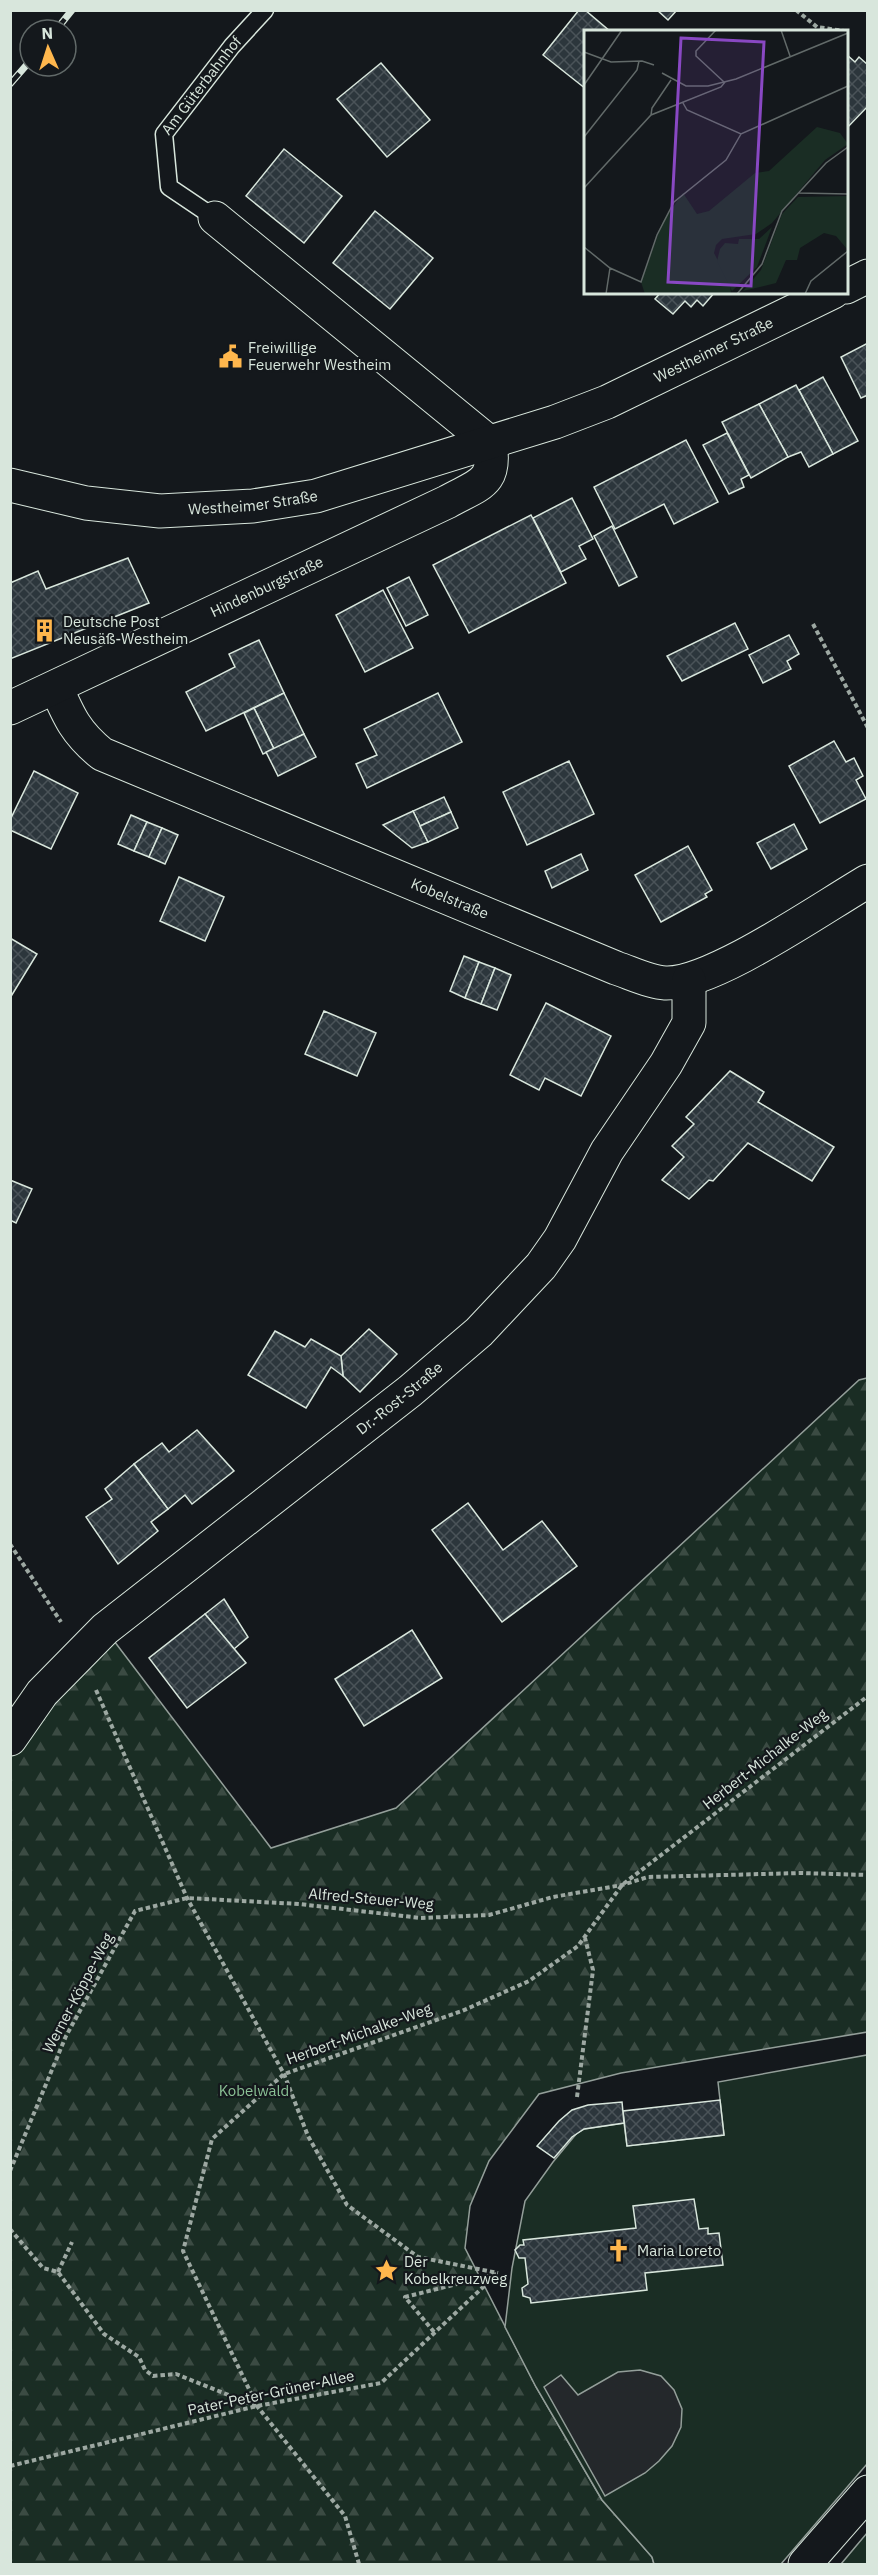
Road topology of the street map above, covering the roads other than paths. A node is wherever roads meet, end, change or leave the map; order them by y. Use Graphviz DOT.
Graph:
graph roads {
  1 [pos="265,10"];
  2 [pos="215,218"];
  3 [pos="867,276"];
  4 [pos="848,286"];
  5 [pos="829,294"];
  6 [pos="490,443"];
  7 [pos="10,485"];
  8 [pos="56,687"];
  9 [pos="10,708"];
  10 [pos="867,881"];
  11 [pos="689,980"];
  12 [pos="10,1739"];
  13 [pos="867,2492"];
  14 [pos="805,2565"];
  1 -- 2 [label="lane, Am Güterbahnhof"];
  2 -- 6 [label="street"];
  3 -- 4 [label="street"];
  5 -- 6 [label="street, Westheimer Straße"];
  6 -- 7 [label="street, Westheimer Straße"];
  6 -- 8 [label="street, Hindenburgstraße"];
  8 -- 9 [label="street, Hindenburgstraße"];
  8 -- 11 [label="street, Kobelstraße"];
  10 -- 11 [label="street, Kobelstraße"];
  11 -- 12 [label="street, Dr.-Rost-Straße"];
  13 -- 14 [label="street"];
}
